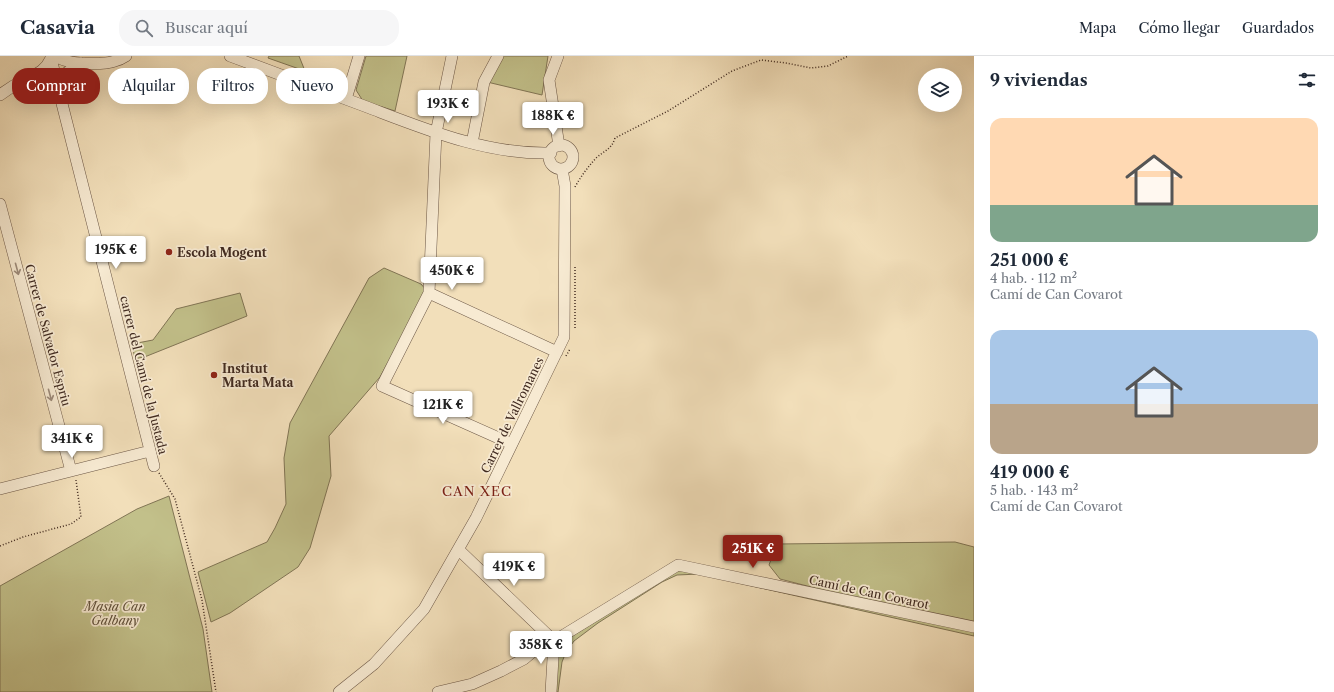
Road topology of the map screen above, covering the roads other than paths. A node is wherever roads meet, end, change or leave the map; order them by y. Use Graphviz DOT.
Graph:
graph roads {
  1 [pos="53,56"];
  2 [pos="126,56"];
  3 [pos="230,56"];
  4 [pos="358,56"];
  5 [pos="452,56"];
  6 [pos="498,56"];
  7 [pos="558,56"];
  8 [pos="81,63"];
  9 [pos="44,68"];
  10 [pos="54,68"];
  11 [pos="74,68"];
  12 [pos="276,73"];
  13 [pos="12,88"];
  14 [pos="348,92"];
  15 [pos="0,95"];
  16 [pos="348,100"];
  17 [pos="62,104"];
  18 [pos="436,133"];
  19 [pos="472,142"];
  20 [pos="555,150"];
  21 [pos="562,169"];
  22 [pos="0,204"];
  23 [pos="429,293"];
  24 [pos="562,355"];
  25 [pos="512,444"];
  26 [pos="150,451"];
  27 [pos="154,466"];
  28 [pos="73,471"];
  29 [pos="0,489"];
  30 [pos="459,550"];
  31 [pos="974,627"];
  32 [pos="552,639"];
  33 [pos="339,692"];
  34 [pos="438,692"];
  35 [pos="550,692"];
  1 -- 8 [label="street"];
  1 -- 9 [label="street"];
  1 -- 10 [label="street, carrer del Camí de la Justada"];
  2 -- 8 [label="street"];
  3 -- 12 [label="street"];
  4 -- 14 [label="street"];
  5 -- 18 [label="street"];
  6 -- 19 [label="street"];
  7 -- 20 [label="street"];
  8 -- 11 [label="street"];
  13 -- 15 [label="street"];
  16 -- 18 [label="street"];
  17 -- 26 [label="street, carrer del Camí de la Justada"];
  18 -- 19 [label="street"];
  18 -- 23 [label="street"];
  19 -- 20 [label="street"];
  20 -- 21 [label="street"];
  20 -- 21 [label="street"];
  21 -- 24 [label="street, Carrer de Vallromanes"];
  22 -- 28 [label="street, Carrer de Salvador Espriu, one-way"];
  23 -- 24 [label="street"];
  23 -- 25 [label="street"];
  24 -- 25 [label="street, Carrer de Vallromanes"];
  25 -- 30 [label="street, Carrer de Vallromanes"];
  26 -- 27 [label="street, carrer del Camí de la Justada"];
  26 -- 28 [label="street"];
  28 -- 29 [label="street"];
  30 -- 32 [label="street"];
  30 -- 33 [label="street, Carrer de Vallromanes"];
  31 -- 32 [label="street, Camí de Can Covarot"];
  32 -- 34 [label="street, Camí de Can Covarot"];
  32 -- 35 [label="street"];
}
